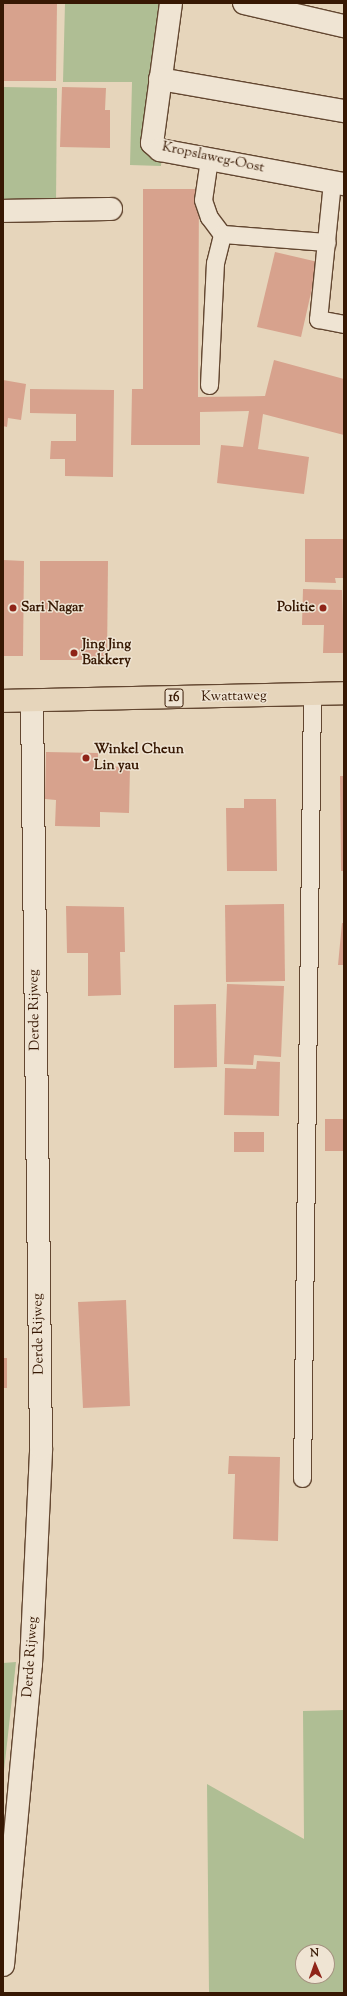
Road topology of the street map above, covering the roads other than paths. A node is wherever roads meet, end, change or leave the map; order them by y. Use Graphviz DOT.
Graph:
graph roads {
  1 [pos="171,3"];
  2 [pos="244,3"];
  3 [pos="344,26"];
  4 [pos="160,80"];
  5 [pos="344,111"];
  6 [pos="209,159"];
  7 [pos="338,183"];
  8 [pos="111,209"];
  9 [pos="3,211"];
  10 [pos="222,234"];
  11 [pos="327,242"];
  12 [pos="344,324"];
  13 [pos="209,385"];
  14 [pos="344,693"];
  15 [pos="312,695"];
  16 [pos="3,701"];
  17 [pos="32,701"];
  18 [pos="302,1478"];
  19 [pos="3,1965"];
  1 -- 4 [label="street, Kropslaweg-Oost"];
  2 -- 3 [label="street"];
  4 -- 5 [label="street"];
  4 -- 6 [label="street, Kropslaweg-Oost"];
  6 -- 7 [label="street, Kropslaweg-Oost"];
  6 -- 10 [label="lane"];
  7 -- 11 [label="lane"];
  8 -- 9 [label="street"];
  10 -- 11 [label="lane"];
  10 -- 13 [label="lane"];
  11 -- 12 [label="lane"];
  14 -- 15 [label="main road, Kwattaweg / 16"];
  15 -- 17 [label="main road, Kwattaweg / 16"];
  15 -- 18 [label="lane"];
  16 -- 17 [label="main road, Kwattaweg / 16"];
  17 -- 19 [label="street, Derde Rijweg"];
}
